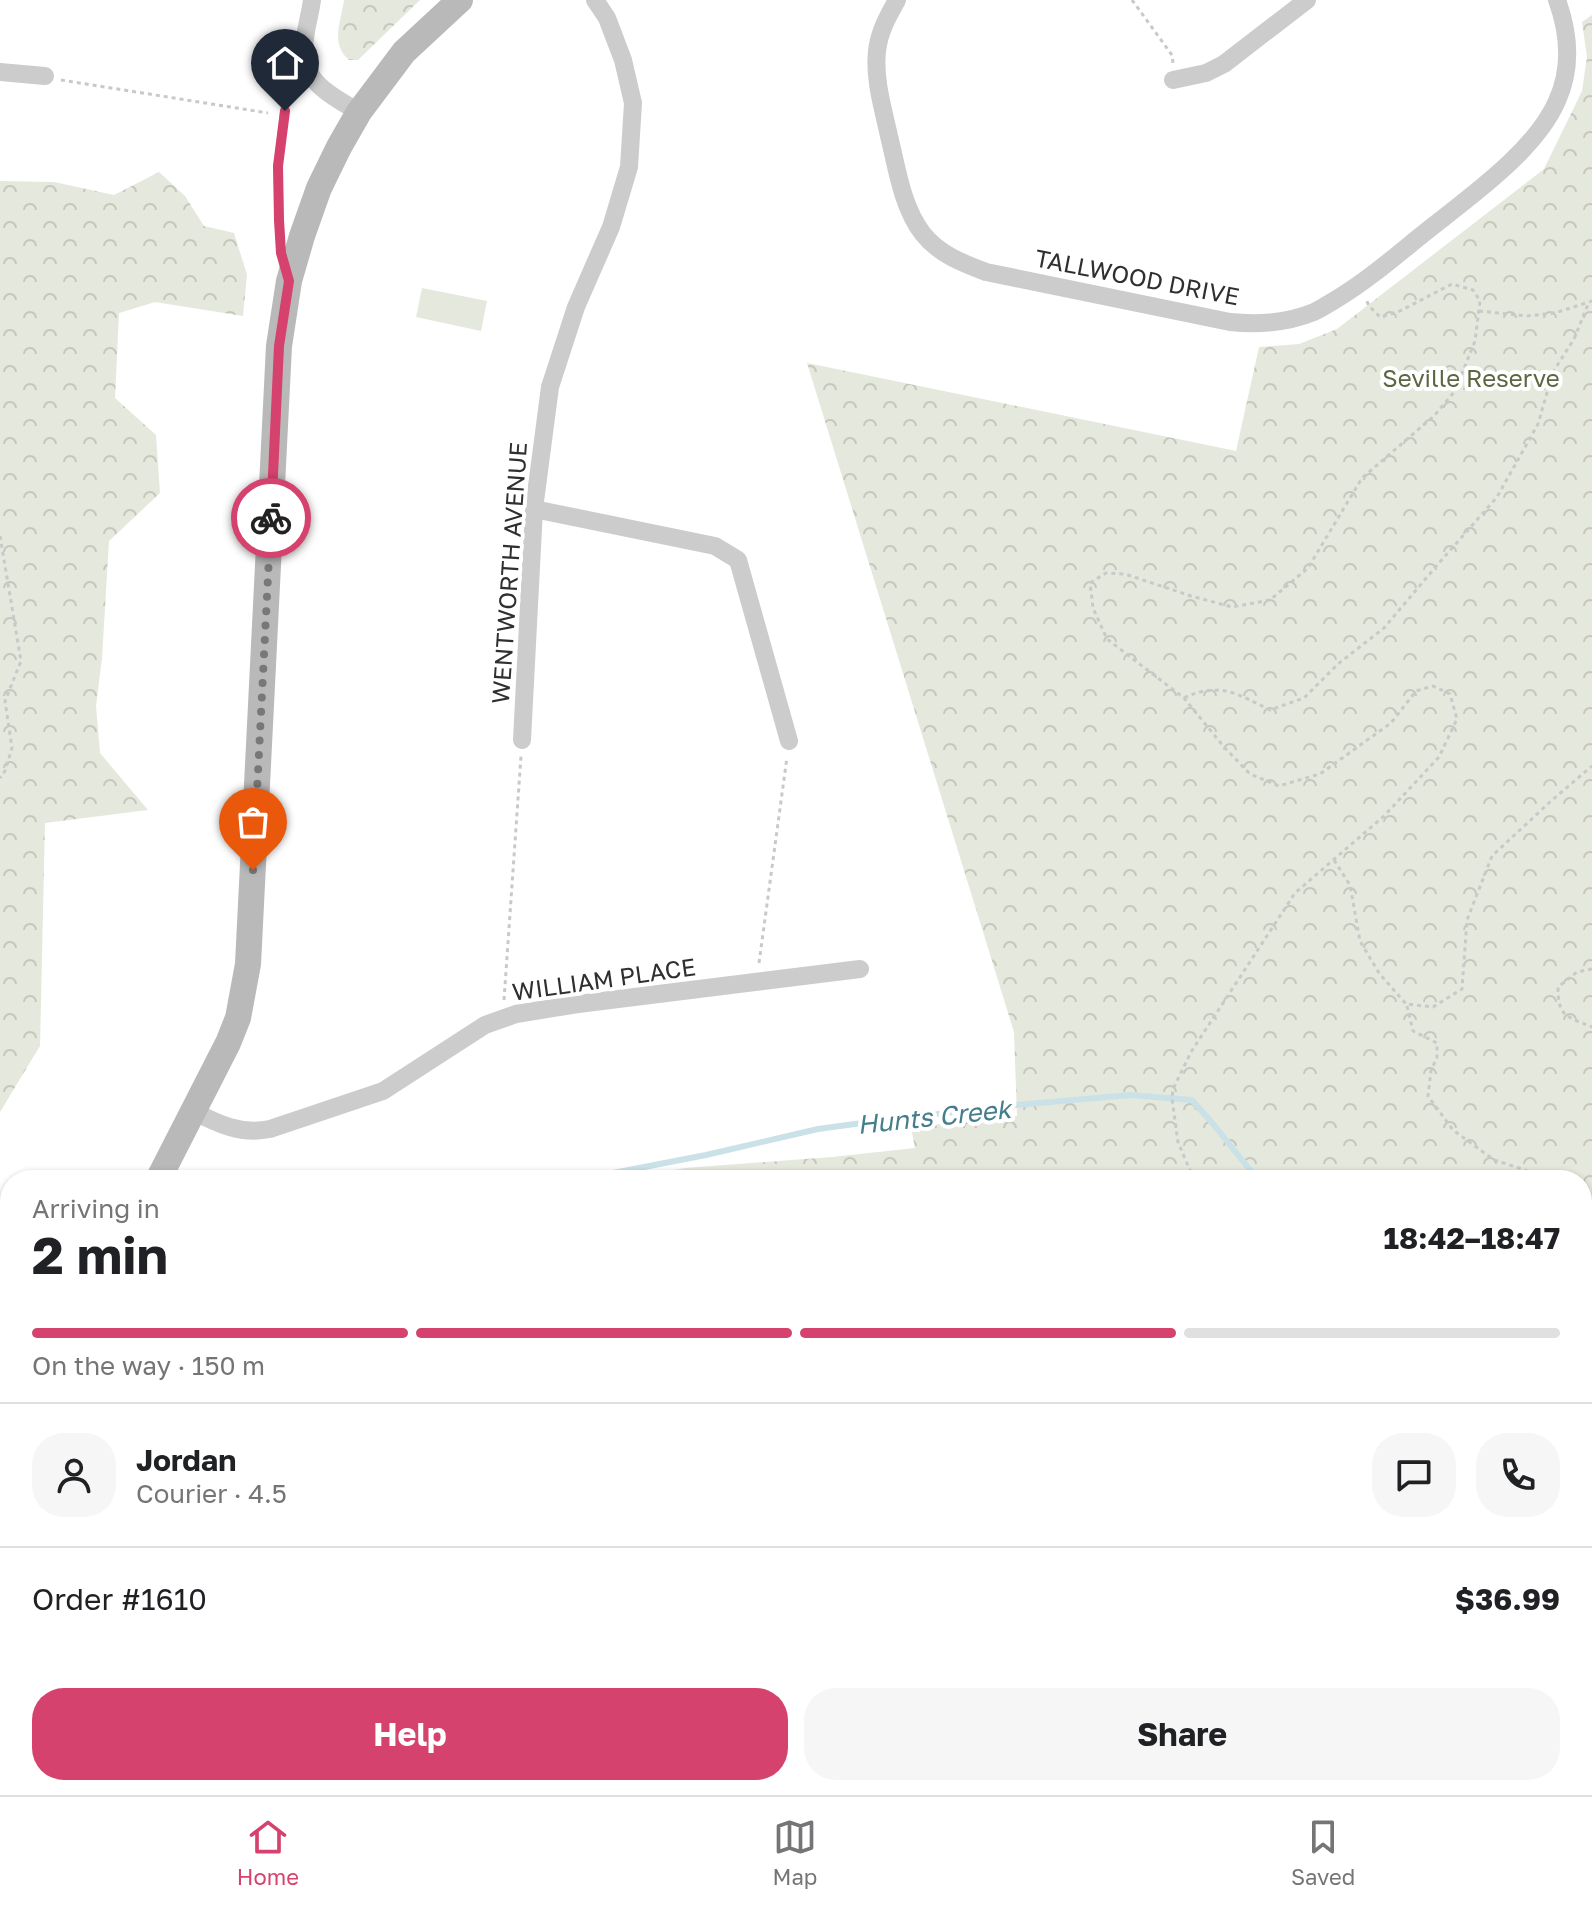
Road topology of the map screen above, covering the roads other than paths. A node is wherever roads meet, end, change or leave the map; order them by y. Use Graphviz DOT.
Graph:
graph roads {
  1 [pos="312,0"];
  2 [pos="460,0"];
  3 [pos="595,0"];
  4 [pos="897,0"];
  5 [pos="1307,0"];
  6 [pos="1557,0"];
  7 [pos="304,51"];
  8 [pos="0,72"];
  9 [pos="45,76"];
  10 [pos="1173,80"];
  11 [pos="359,112"];
  12 [pos="289,281"];
  13 [pos="534,509"];
  14 [pos="522,740"];
  15 [pos="789,741"];
  16 [pos="860,969"];
  17 [pos="193,1111"];
  18 [pos="163,1170"];
  1 -- 7 [label="street"];
  2 -- 11 [label="main road"];
  3 -- 13 [label="street, WENTWORTH AVENUE"];
  4 -- 6 [label="street, TALLWOOD DRIVE"];
  5 -- 10 [label="street"];
  7 -- 11 [label="street"];
  7 -- 12 [label="lane"];
  8 -- 9 [label="street"];
  11 -- 12 [label="main road"];
  12 -- 17 [label="main road"];
  13 -- 14 [label="street, WENTWORTH AVENUE"];
  13 -- 15 [label="street"];
  16 -- 17 [label="street, WILLIAM PLACE"];
  17 -- 18 [label="main road"];
}
